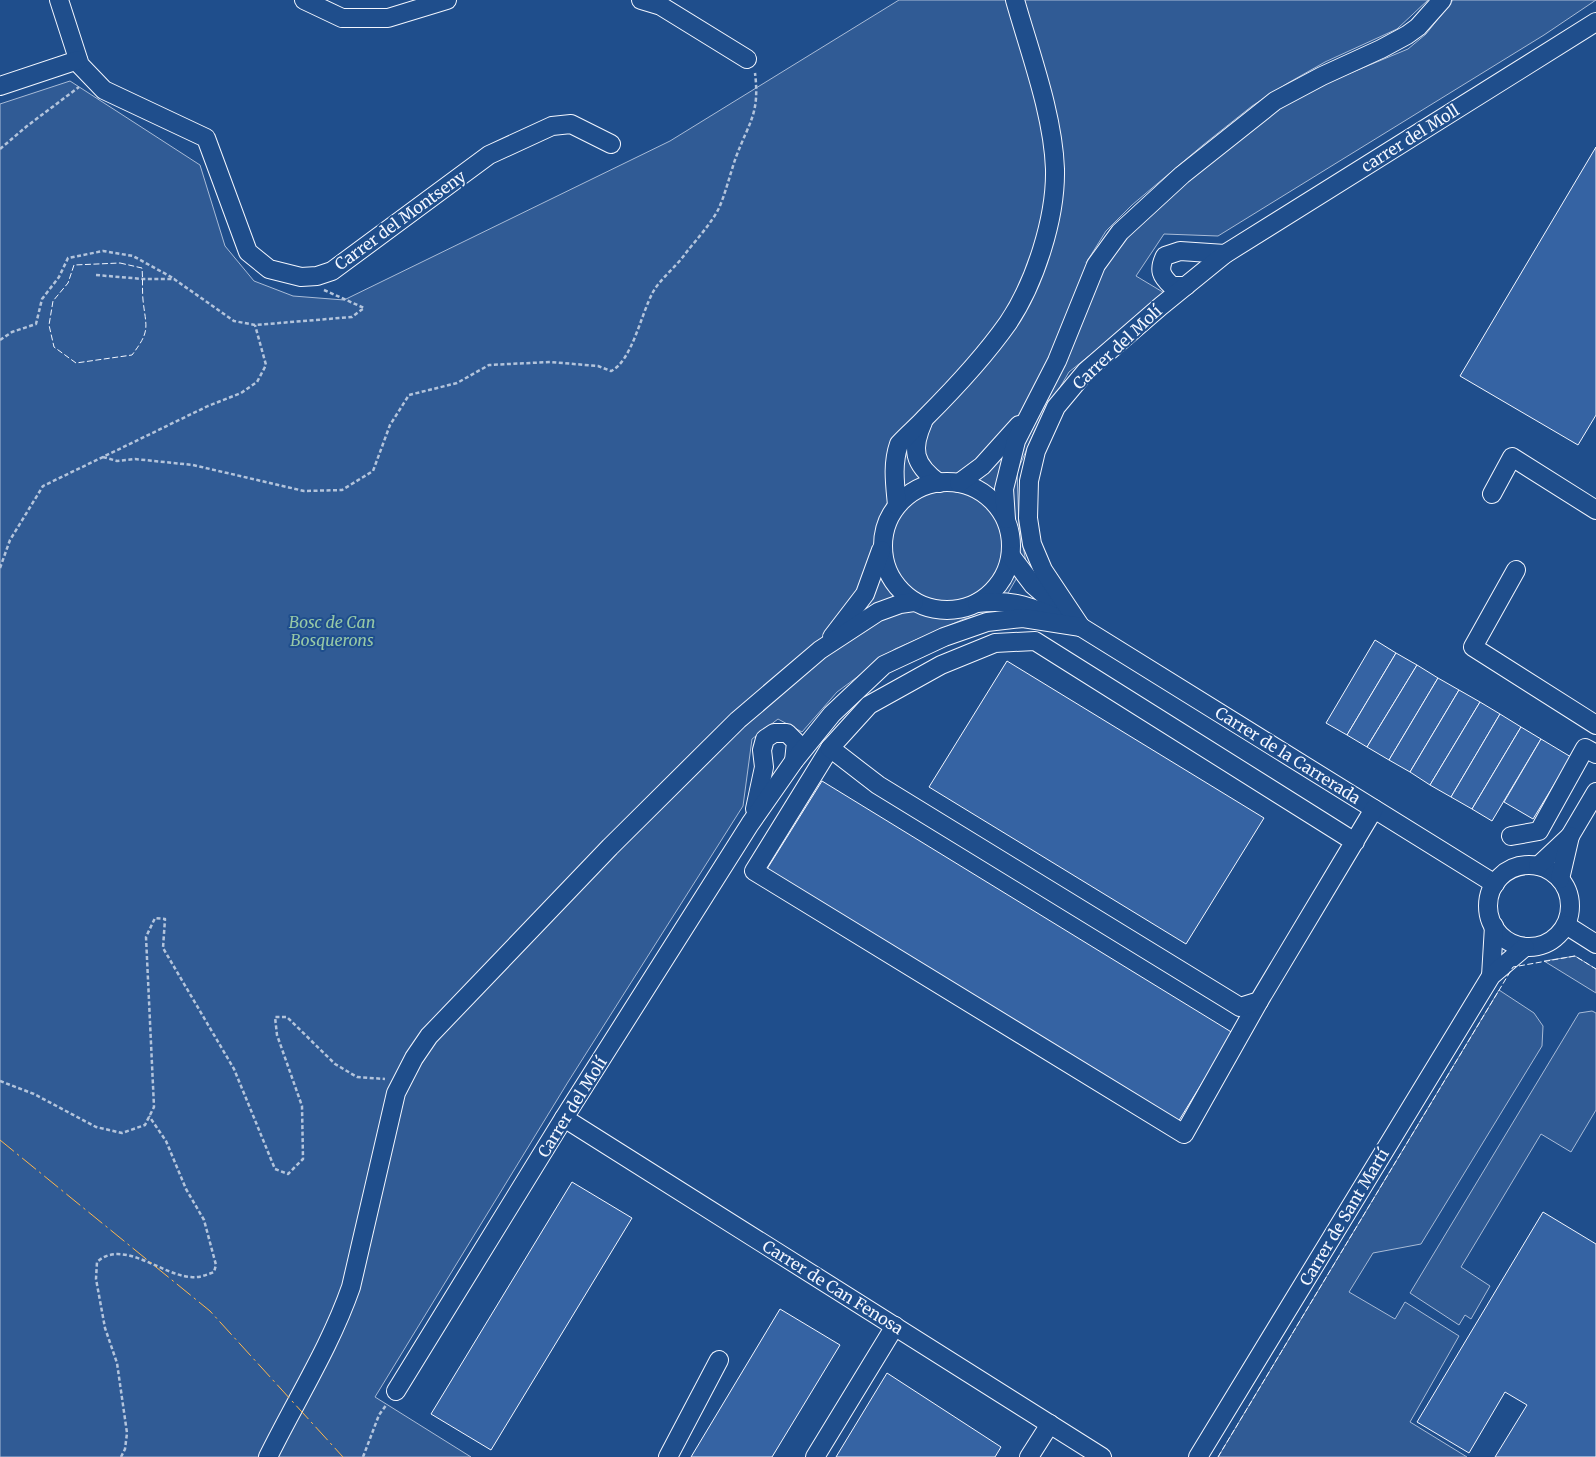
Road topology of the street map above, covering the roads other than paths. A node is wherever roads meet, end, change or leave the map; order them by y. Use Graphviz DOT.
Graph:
graph roads {
  1 [pos="59,0"];
  2 [pos="304,0"];
  3 [pos="447,0"];
  4 [pos="641,0"];
  5 [pos="1015,0"];
  6 [pos="1442,0"];
  7 [pos="1596,22"];
  8 [pos="747,59"];
  9 [pos="78,60"];
  10 [pos="0,86"];
  11 [pos="611,144"];
  12 [pos="1225,254"];
  13 [pos="1186,286"];
  14 [pos="1030,414"];
  15 [pos="925,419"];
  16 [pos="938,482"];
  17 [pos="959,483"];
  18 [pos="1492,494"];
  19 [pos="897,505"];
  20 [pos="1596,510"];
  21 [pos="1006,519"];
  22 [pos="882,549"];
  23 [pos="1011,556"];
  24 [pos="1516,570"];
  25 [pos="914,602"];
  26 [pos="976,603"];
  27 [pos="1081,627"];
  28 [pos="820,650"];
  29 [pos="1596,725"];
  30 [pos="830,748"];
  31 [pos="1596,754"];
  32 [pos="794,761"];
  33 [pos="1596,792"];
  34 [pos="1374,809"];
  35 [pos="750,824"];
  36 [pos="1511,836"];
  37 [pos="1570,836"];
  38 [pos="1355,842"];
  39 [pos="1538,866"];
  40 [pos="1560,879"];
  41 [pos="1495,884"];
  42 [pos="1566,925"];
  43 [pos="1494,926"];
  44 [pos="1596,944"];
  45 [pos="1525,947"];
  46 [pos="1491,976"];
  47 [pos="1259,1001"];
  48 [pos="564,1118"];
  49 [pos="895,1326"];
  50 [pos="719,1360"];
  51 [pos="396,1391"];
  52 [pos="1050,1424"];
  53 [pos="268,1457"];
  54 [pos="668,1457"];
  55 [pos="815,1457"];
  56 [pos="1029,1457"];
  57 [pos="1102,1457"];
  58 [pos="1198,1457"];
  1 -- 9 [label="street, Carrer del Montseny"];
  2 -- 3 [label="street"];
  4 -- 8 [label="street"];
  5 -- 15 [label="street"];
  6 -- 14 [label="street"];
  7 -- 12 [label="street, carrer del Moll"];
  9 -- 10 [label="street"];
  9 -- 11 [label="street, Carrer del Montseny"];
  12 -- 13 [label="street, Carrer del Molí"];
  12 -- 13 [label="street"];
  13 -- 27 [label="street, Carrer del Molí"];
  14 -- 17 [label="street"];
  14 -- 21 [label="street"];
  15 -- 16 [label="street"];
  15 -- 19 [label="street"];
  16 -- 17 [label="street"];
  16 -- 19 [label="street"];
  17 -- 21 [label="street"];
  18 -- 20 [label="street"];
  19 -- 22 [label="street"];
  21 -- 23 [label="street"];
  22 -- 25 [label="street"];
  22 -- 28 [label="street"];
  23 -- 26 [label="street"];
  23 -- 27 [label="street, Carrer de la Carrerada"];
  24 -- 29 [label="street"];
  25 -- 26 [label="street"];
  25 -- 28 [label="street"];
  26 -- 27 [label="street, Carrer de la Carrerada"];
  27 -- 32 [label="street, Carrer del Molí"];
  27 -- 34 [label="street, Carrer de la Carrerada"];
  28 -- 53 [label="street"];
  30 -- 38 [label="street"];
  30 -- 47 [label="street"];
  30 -- 47 [label="street"];
  31 -- 36 [label="street"];
  32 -- 35 [label="street, Carrer del Molí"];
  32 -- 35 [label="street, Carrer del Molí"];
  33 -- 37 [label="street"];
  34 -- 38 [label="street"];
  34 -- 41 [label="street, Carrer de la Carrerada"];
  35 -- 48 [label="street, Carrer del Molí"];
  37 -- 39 [label="street"];
  37 -- 40 [label="street"];
  38 -- 47 [label="street"];
  39 -- 40 [label="street"];
  39 -- 41 [label="street"];
  40 -- 42 [label="street"];
  41 -- 43 [label="street"];
  42 -- 44 [label="street"];
  42 -- 45 [label="street"];
  43 -- 45 [label="street"];
  43 -- 46 [label="street, Carrer de Sant Martí"];
  45 -- 46 [label="street, Carrer de Sant Martí"];
  46 -- 58 [label="street, Carrer de Sant Martí"];
  48 -- 49 [label="street, Carrer de Can Fenosa"];
  48 -- 51 [label="street, Carrer del Molí"];
  49 -- 52 [label="street, Carrer de Can Fenosa"];
  49 -- 55 [label="street"];
  50 -- 54 [label="street"];
  52 -- 56 [label="street"];
  52 -- 57 [label="street, Carrer de Can Fenosa"];
}
